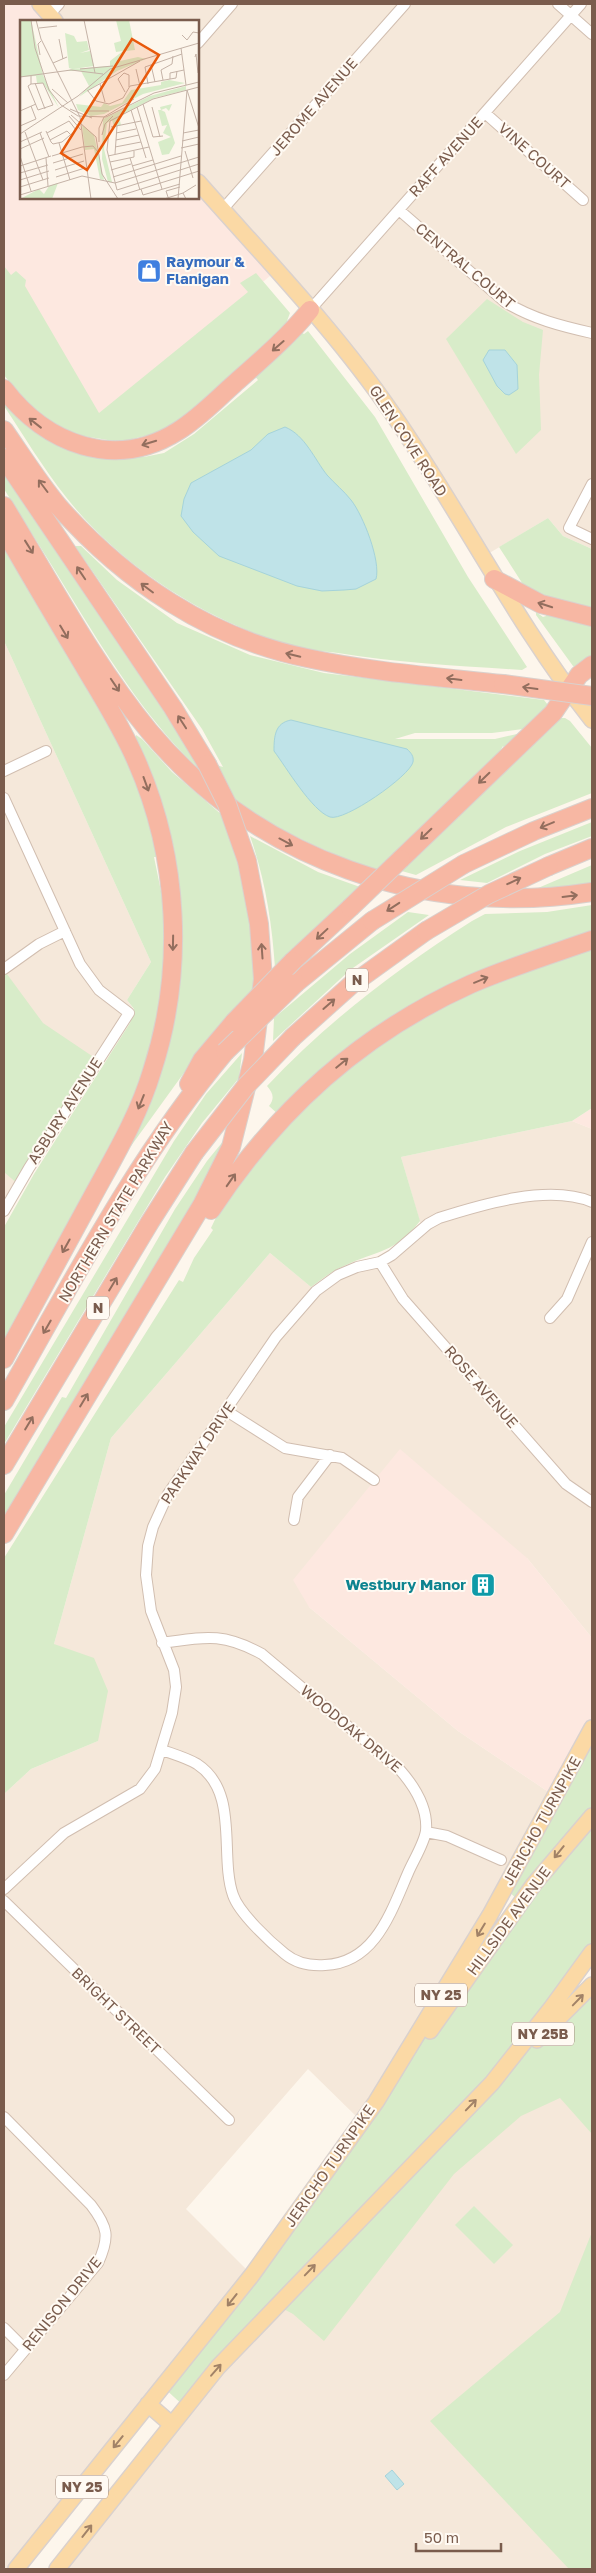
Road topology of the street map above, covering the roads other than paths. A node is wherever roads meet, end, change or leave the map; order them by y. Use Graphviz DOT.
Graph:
graph roads {
  1 [pos="232,4"];
  2 [pos="405,4"];
  3 [pos="558,4"];
  4 [pos="581,4"];
  5 [pos="571,15"];
  6 [pos="592,34"];
  7 [pos="199,42"];
  8 [pos="485,113"];
  9 [pos="199,183"];
  10 [pos="583,200"];
  11 [pos="222,210"];
  12 [pos="399,210"];
  13 [pos="310,310"];
  14 [pos="592,333"];
  15 [pos="4,389"];
  16 [pos="4,430"];
  17 [pos="4,458"];
  18 [pos="592,484"];
  19 [pos="4,506"];
  20 [pos="4,530"];
  21 [pos="592,539"];
  22 [pos="494,579"];
  23 [pos="592,616"];
  24 [pos="592,665"];
  25 [pos="569,690"];
  26 [pos="592,696"];
  27 [pos="592,720"];
  28 [pos="46,751"];
  29 [pos="4,772"];
  30 [pos="4,798"];
  31 [pos="592,808"];
  32 [pos="592,848"];
  33 [pos="592,892"];
  34 [pos="64,931"];
  35 [pos="592,940"];
  36 [pos="4,969"];
  37 [pos="165,1129"];
  38 [pos="592,1202"];
  39 [pos="4,1211"];
  40 [pos="592,1242"];
  41 [pos="380,1262"];
  42 [pos="550,1318"];
  43 [pos="4,1359"];
  44 [pos="96,1380"];
  45 [pos="4,1401"];
  46 [pos="226,1410"];
  47 [pos="330,1456"];
  48 [pos="4,1465"];
  49 [pos="374,1480"];
  50 [pos="592,1502"];
  51 [pos="294,1520"];
  52 [pos="4,1534"];
  53 [pos="162,1642"];
  54 [pos="592,1728"];
  55 [pos="162,1750"];
  56 [pos="592,1816"];
  57 [pos="426,1832"];
  58 [pos="501,1860"];
  59 [pos="4,1890"];
  60 [pos="4,1901"];
  61 [pos="592,1952"];
  62 [pos="592,1985"];
  63 [pos="492,2082"];
  64 [pos="376,2102"];
  65 [pos="4,2117"];
  66 [pos="229,2120"];
  67 [pos="4,2328"];
  68 [pos="25,2350"];
  69 [pos="4,2375"];
  70 [pos="148,2404"];
  71 [pos="171,2424"];
  72 [pos="16,2569"];
  73 [pos="57,2569"];
  1 -- 7 [label="street"];
  2 -- 11 [label="street, JEROME AVENUE"];
  3 -- 5 [label="street"];
  4 -- 5 [label="street, RAFF AVENUE"];
  5 -- 6 [label="street"];
  5 -- 8 [label="street, RAFF AVENUE"];
  8 -- 10 [label="street, VINE COURT"];
  8 -- 12 [label="street, RAFF AVENUE"];
  9 -- 11 [label="main road, GLEN COVE ROAD"];
  11 -- 13 [label="main road, GLEN COVE ROAD"];
  12 -- 13 [label="street, RAFF AVENUE"];
  12 -- 14 [label="street, CENTRAL COURT"];
  13 -- 15 [label="highway, one-way"];
  13 -- 22 [label="main road, GLEN COVE ROAD"];
  26 -- 16 [label="highway, one-way, bridge"];
  44 -- 17 [label="highway, one-way, bridge"];
  18 -- 21 [label="street"];
  19 -- 33 [label="highway, one-way"];
  20 -- 43 [label="highway, one-way"];
  23 -- 22 [label="highway, one-way"];
  22 -- 25 [label="main road, GLEN COVE ROAD"];
  24 -- 25 [label="highway"];
  25 -- 27 [label="main road, GLEN COVE ROAD"];
  25 -- 37 [label="highway, one-way, bridge"];
  28 -- 29 [label="street"];
  30 -- 34 [label="street"];
  31 -- 37 [label="highway, NORTHERN STATE PARKWAY / N, one-way, bridge"];
  48 -- 32 [label="highway, N, one-way, bridge"];
  34 -- 36 [label="street"];
  34 -- 39 [label="street, ASBURY AVENUE"];
  44 -- 35 [label="highway, one-way"];
  37 -- 45 [label="highway, NORTHERN STATE PARKWAY / N, one-way"];
  38 -- 41 [label="street, PARKWAY DRIVE"];
  40 -- 42 [label="street"];
  41 -- 46 [label="street, PARKWAY DRIVE"];
  41 -- 50 [label="street, ROSE AVENUE"];
  52 -- 44 [label="highway, one-way"];
  46 -- 47 [label="street"];
  46 -- 53 [label="street, PARKWAY DRIVE"];
  47 -- 49 [label="street"];
  47 -- 51 [label="street"];
  53 -- 55 [label="street, PARKWAY DRIVE"];
  53 -- 57 [label="street, WOODOAK DRIVE"];
  54 -- 64 [label="main road, JERICHO TURNPIKE / NY 25, one-way"];
  55 -- 57 [label="street"];
  55 -- 59 [label="street, PARKWAY DRIVE"];
  56 -- 64 [label="main road, HILLSIDE AVENUE, one-way"];
  57 -- 58 [label="street"];
  60 -- 66 [label="street, BRIGHT STREET"];
  61 -- 63 [label="main road, NY 25"];
  63 -- 62 [label="main road, NY 25B, one-way"];
  71 -- 63 [label="main road, NY 25, one-way"];
  64 -- 70 [label="main road, JERICHO TURNPIKE / NY 25, one-way"];
  65 -- 68 [label="street, RENISON DRIVE"];
  67 -- 68 [label="street"];
  68 -- 69 [label="street, RENISON DRIVE"];
  70 -- 71 [label="main road"];
  70 -- 72 [label="main road, JERICHO TURNPIKE / NY 25, one-way"];
  73 -- 71 [label="main road, NY 25, one-way"];
}
